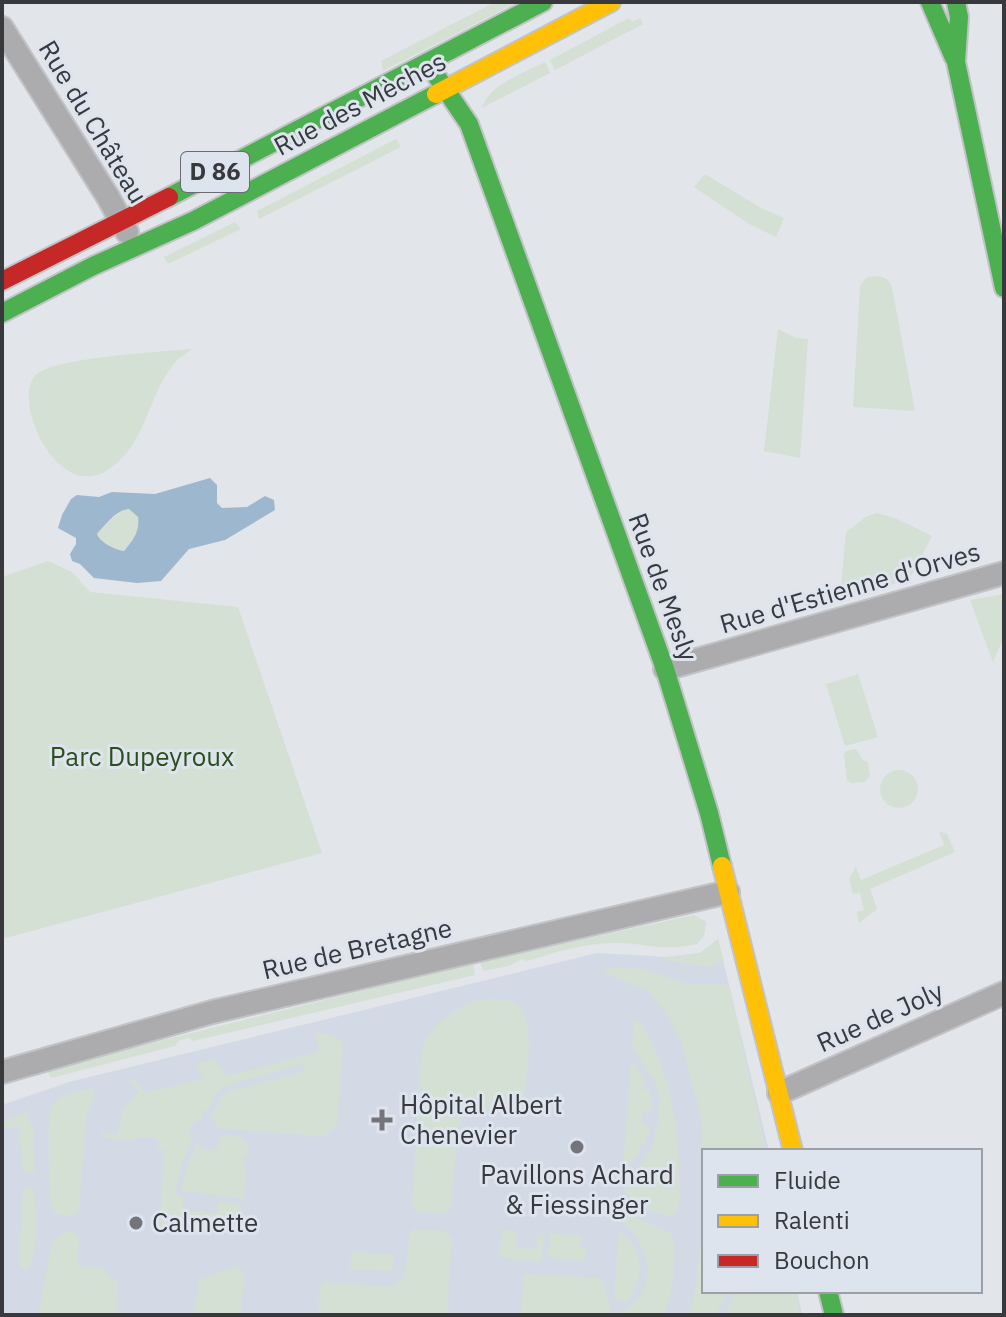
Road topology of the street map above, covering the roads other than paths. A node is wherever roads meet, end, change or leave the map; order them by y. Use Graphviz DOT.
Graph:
graph roads {
  1 [pos="543,2"];
  2 [pos="611,2"];
  3 [pos="930,2"];
  4 [pos="956,2"];
  5 [pos="2,28"];
  6 [pos="427,62"];
  7 [pos="956,62"];
  8 [pos="445,89"];
  9 [pos="121,221"];
  10 [pos="135,247"];
  11 [pos="2,281"];
  12 [pos="1004,288"];
  13 [pos="2,313"];
  14 [pos="1004,573"];
  15 [pos="665,669"];
  16 [pos="728,892"];
  17 [pos="1004,993"];
  18 [pos="2,1072"];
  19 [pos="779,1093"];
  20 [pos="793,1149"];
  21 [pos="828,1293"];
  22 [pos="834,1315"];
  1 -- 6 [label="main road, Rue des Mèches / D 86"];
  2 -- 8 [label="main road, Rue des Mèches / D 86"];
  3 -- 7 [label="main road"];
  4 -- 7 [label="main road"];
  5 -- 9 [label="street, Rue du Château"];
  6 -- 8 [label="main road, Rue de Mesly"];
  6 -- 9 [label="main road, Rue des Mèches / D 86"];
  7 -- 12 [label="main road"];
  8 -- 10 [label="main road, Rue des Mèches / D 86"];
  8 -- 15 [label="main road, Rue de Mesly"];
  9 -- 10 [label="street, Rue du Château"];
  9 -- 11 [label="main road, Rue des Mèches / D 86"];
  10 -- 13 [label="main road, Rue des Mèches / D 86"];
  14 -- 15 [label="street, Rue d'Estienne d'Orves"];
  15 -- 16 [label="main road, Rue de Mesly"];
  16 -- 18 [label="street, Rue de Bretagne"];
  16 -- 19 [label="main road, Rue de Mesly"];
  17 -- 19 [label="street, Rue de Joly"];
  19 -- 20 [label="main road, Rue de Mesly"];
  21 -- 22 [label="main road"];
}
